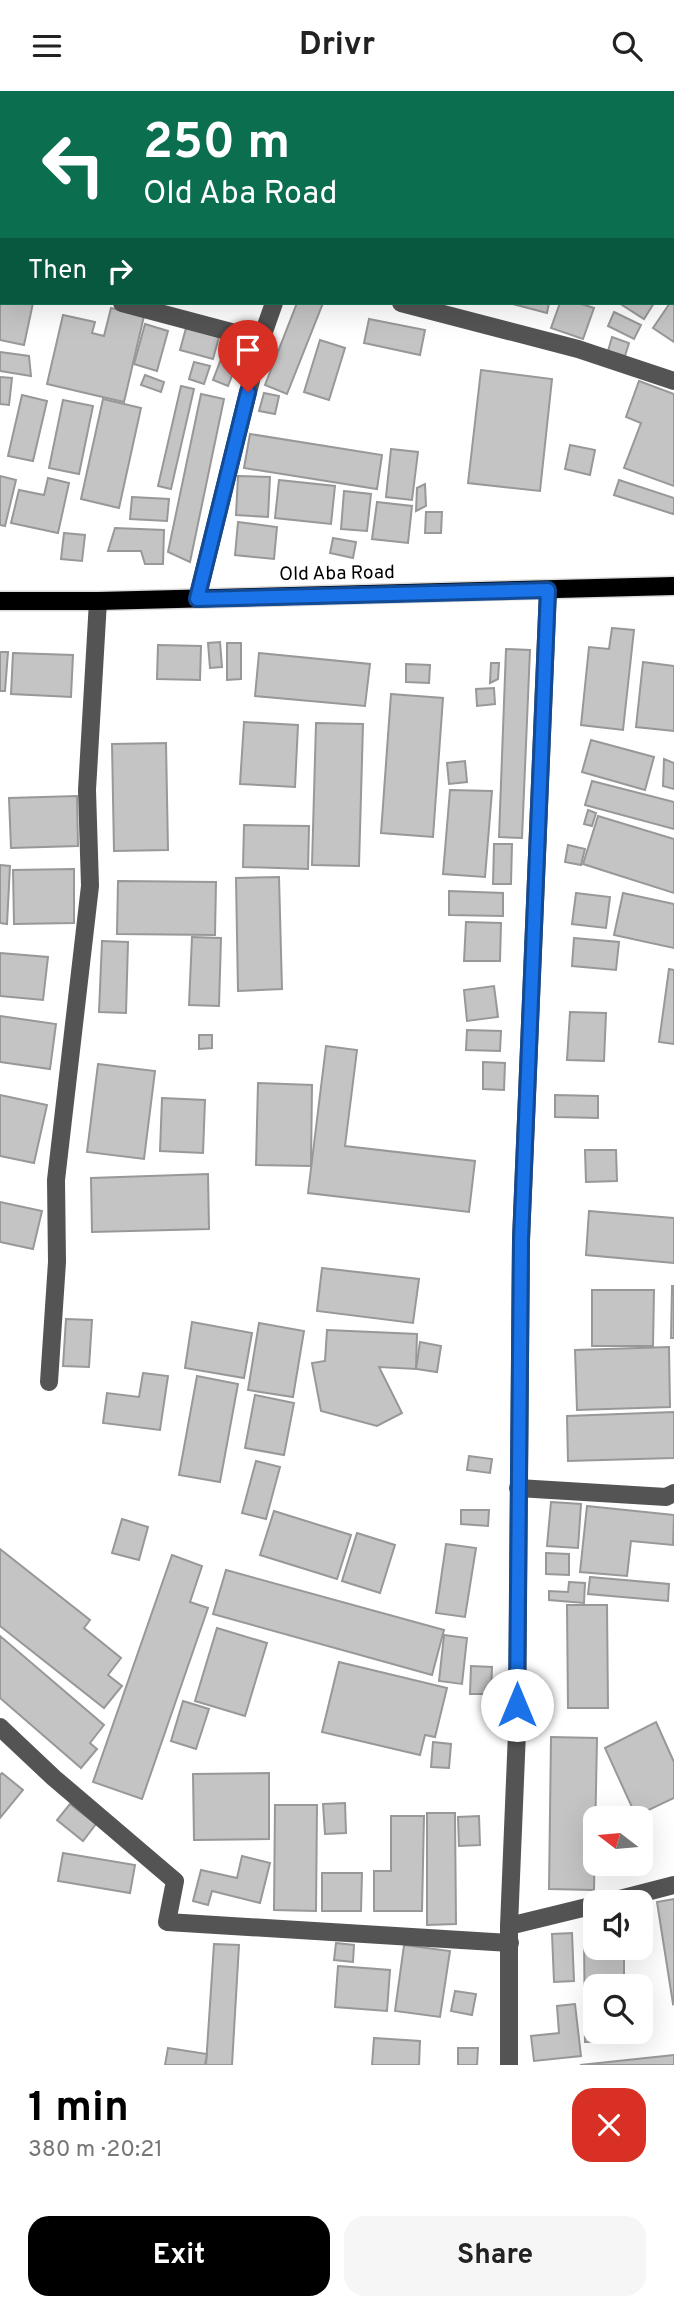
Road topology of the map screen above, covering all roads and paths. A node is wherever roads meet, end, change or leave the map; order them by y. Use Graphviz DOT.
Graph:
graph roads {
  1 [pos="130,305"];
  2 [pos="273,305"];
  3 [pos="409,305"];
  4 [pos="261,340"];
  5 [pos="674,380"];
  6 [pos="674,586"];
  7 [pos="548,590"];
  8 [pos="197,599"];
  9 [pos="0,601"];
  10 [pos="97,601"];
  11 [pos="50,1382"];
  12 [pos="518,1488"];
  13 [pos="674,1493"];
  14 [pos="0,1727"];
  15 [pos="674,1885"];
  16 [pos="653,1890"];
  17 [pos="583,1909"];
  18 [pos="510,1935"];
  19 [pos="509,2065"];
  1 -- 4 [label="street"];
  2 -- 4 [label="street"];
  3 -- 5 [label="street"];
  4 -- 8 [label="street"];
  6 -- 7 [label="main road, Old Aba Road"];
  7 -- 8 [label="main road, Old Aba Road"];
  7 -- 12 [label="street"];
  8 -- 10 [label="main road, Old Aba Road"];
  9 -- 10 [label="main road, Old Aba Road"];
  10 -- 11 [label="street"];
  12 -- 13 [label="street"];
  12 -- 18 [label="street"];
  14 -- 18 [label="street"];
  15 -- 16 [label="street"];
  17 -- 18 [label="street"];
  18 -- 19 [label="street"];
}
